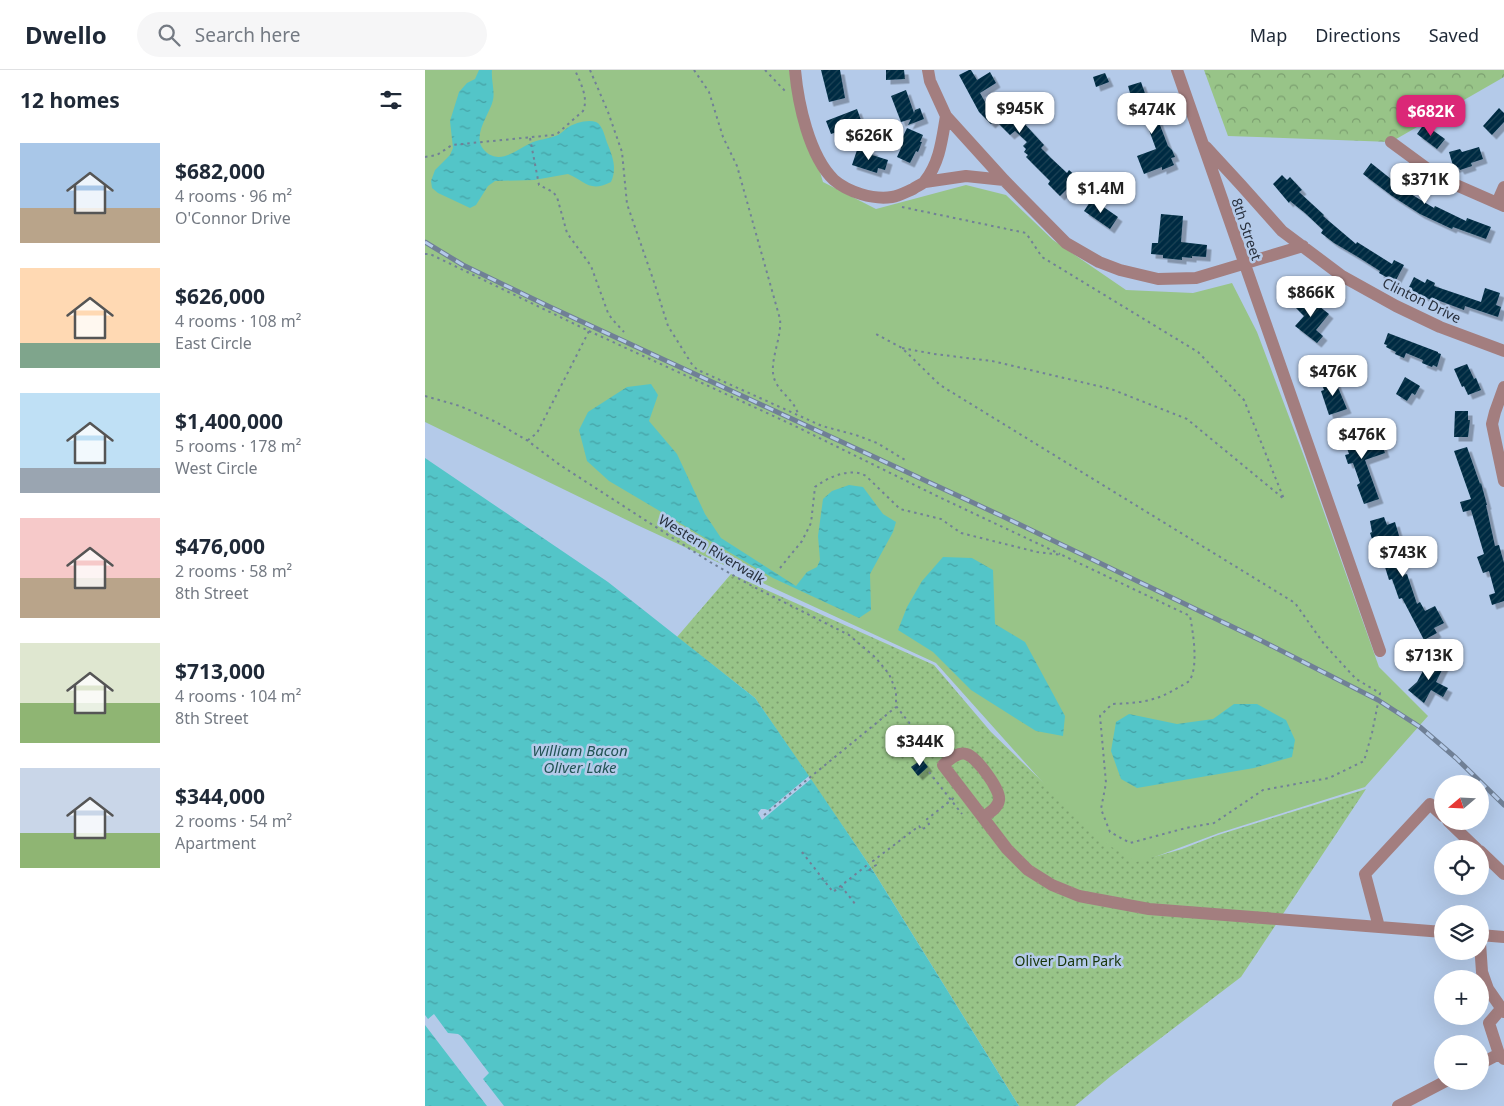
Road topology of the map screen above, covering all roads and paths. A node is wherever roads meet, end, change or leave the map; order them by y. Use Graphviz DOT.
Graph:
graph roads {
  1 [pos="575,70"];
  2 [pos="590,70"];
  3 [pos="694,70"];
  4 [pos="765,70"];
  5 [pos="795,70"];
  6 [pos="928,70"];
  7 [pos="1177,70"];
  8 [pos="799,98"];
  9 [pos="946,116"];
  10 [pos="530,138"];
  11 [pos="1391,142"];
  12 [pos="1203,144"];
  13 [pos="425,156"];
  14 [pos="1004,180"];
  15 [pos="925,182"];
  16 [pos="1504,187"];
  17 [pos="1501,204"];
  18 [pos="903,207"];
  19 [pos="1303,246"];
  20 [pos="425,254"];
  21 [pos="1244,265"];
  22 [pos="589,331"];
  23 [pos="624,332"];
  24 [pos="876,334"];
  25 [pos="901,348"];
  26 [pos="1504,350"];
  27 [pos="1504,387"];
  28 [pos="425,396"];
  29 [pos="798,415"];
  30 [pos="528,441"];
  31 [pos="905,460"];
  32 [pos="1504,481"];
  33 [pos="1062,555"];
  34 [pos="780,568"];
  35 [pos="1380,651"];
  36 [pos="897,706"];
  37 [pos="943,765"];
  38 [pos="929,772"];
  39 [pos="963,790"];
  40 [pos="951,800"];
  41 [pos="1434,808"];
  42 [pos="962,814"];
  43 [pos="764,815"];
  44 [pos="984,817"];
  45 [pos="1457,830"];
  46 [pos="1468,840"];
  47 [pos="802,852"];
  48 [pos="1489,860"];
  49 [pos="1504,874"];
  50 [pos="841,886"];
  51 [pos="856,906"];
  52 [pos="1379,927"];
  53 [pos="1434,931"];
  54 [pos="1489,936"];
  55 [pos="1504,938"];
  56 [pos="1482,960"];
  57 [pos="1503,1010"];
  58 [pos="1502,1056"];
  59 [pos="1489,1061"];
  60 [pos="1434,1087"];
  61 [pos="1398,1106"];
  1 -- 10 [label="path"];
  2 -- 29 [label="path"];
  3 -- 29 [label="path"];
  4 -- 8 [label="path"];
  5 -- 8 [label="street"];
  6 -- 9 [label="street"];
  7 -- 12 [label="street, 8th Street"];
  8 -- 15 [label="street"];
  9 -- 14 [label="street"];
  9 -- 15 [label="street"];
  10 -- 13 [label="path"];
  10 -- 23 [label="path"];
  11 -- 17 [label="street"];
  12 -- 19 [label="street, Clinton Drive"];
  12 -- 21 [label="street, 8th Street"];
  14 -- 15 [label="street"];
  14 -- 21 [label="street"];
  16 -- 17 [label="street"];
  18 -- 25 [label="path"];
  19 -- 21 [label="street"];
  19 -- 26 [label="street, Clinton Drive"];
  20 -- 22 [label="path"];
  21 -- 35 [label="street, 8th Street"];
  22 -- 30 [label="path"];
  22 -- 33 [label="path"];
  24 -- 25 [label="path"];
  25 -- 33 [label="path"];
  27 -- 32 [label="street"];
  28 -- 30 [label="path, Western Riverwalk"];
  29 -- 31 [label="path"];
  30 -- 36 [label="path, Western Riverwalk"];
  33 -- 34 [label="path"];
  36 -- 37 [label="path, Western Riverwalk"];
  36 -- 43 [label="path"];
  37 -- 39 [label="street"];
  37 -- 44 [label="street"];
  38 -- 40 [label="path"];
  39 -- 40 [label="path"];
  39 -- 44 [label="street"];
  40 -- 42 [label="path"];
  40 -- 50 [label="path"];
  41 -- 52 [label="street"];
  44 -- 52 [label="street"];
  45 -- 46 [label="street"];
  47 -- 50 [label="path"];
  48 -- 49 [label="street"];
  50 -- 51 [label="path"];
  52 -- 53 [label="street"];
  54 -- 55 [label="street"];
  56 -- 57 [label="street"];
  57 -- 58 [label="street"];
  58 -- 59 [label="street"];
  60 -- 61 [label="street"];
}
